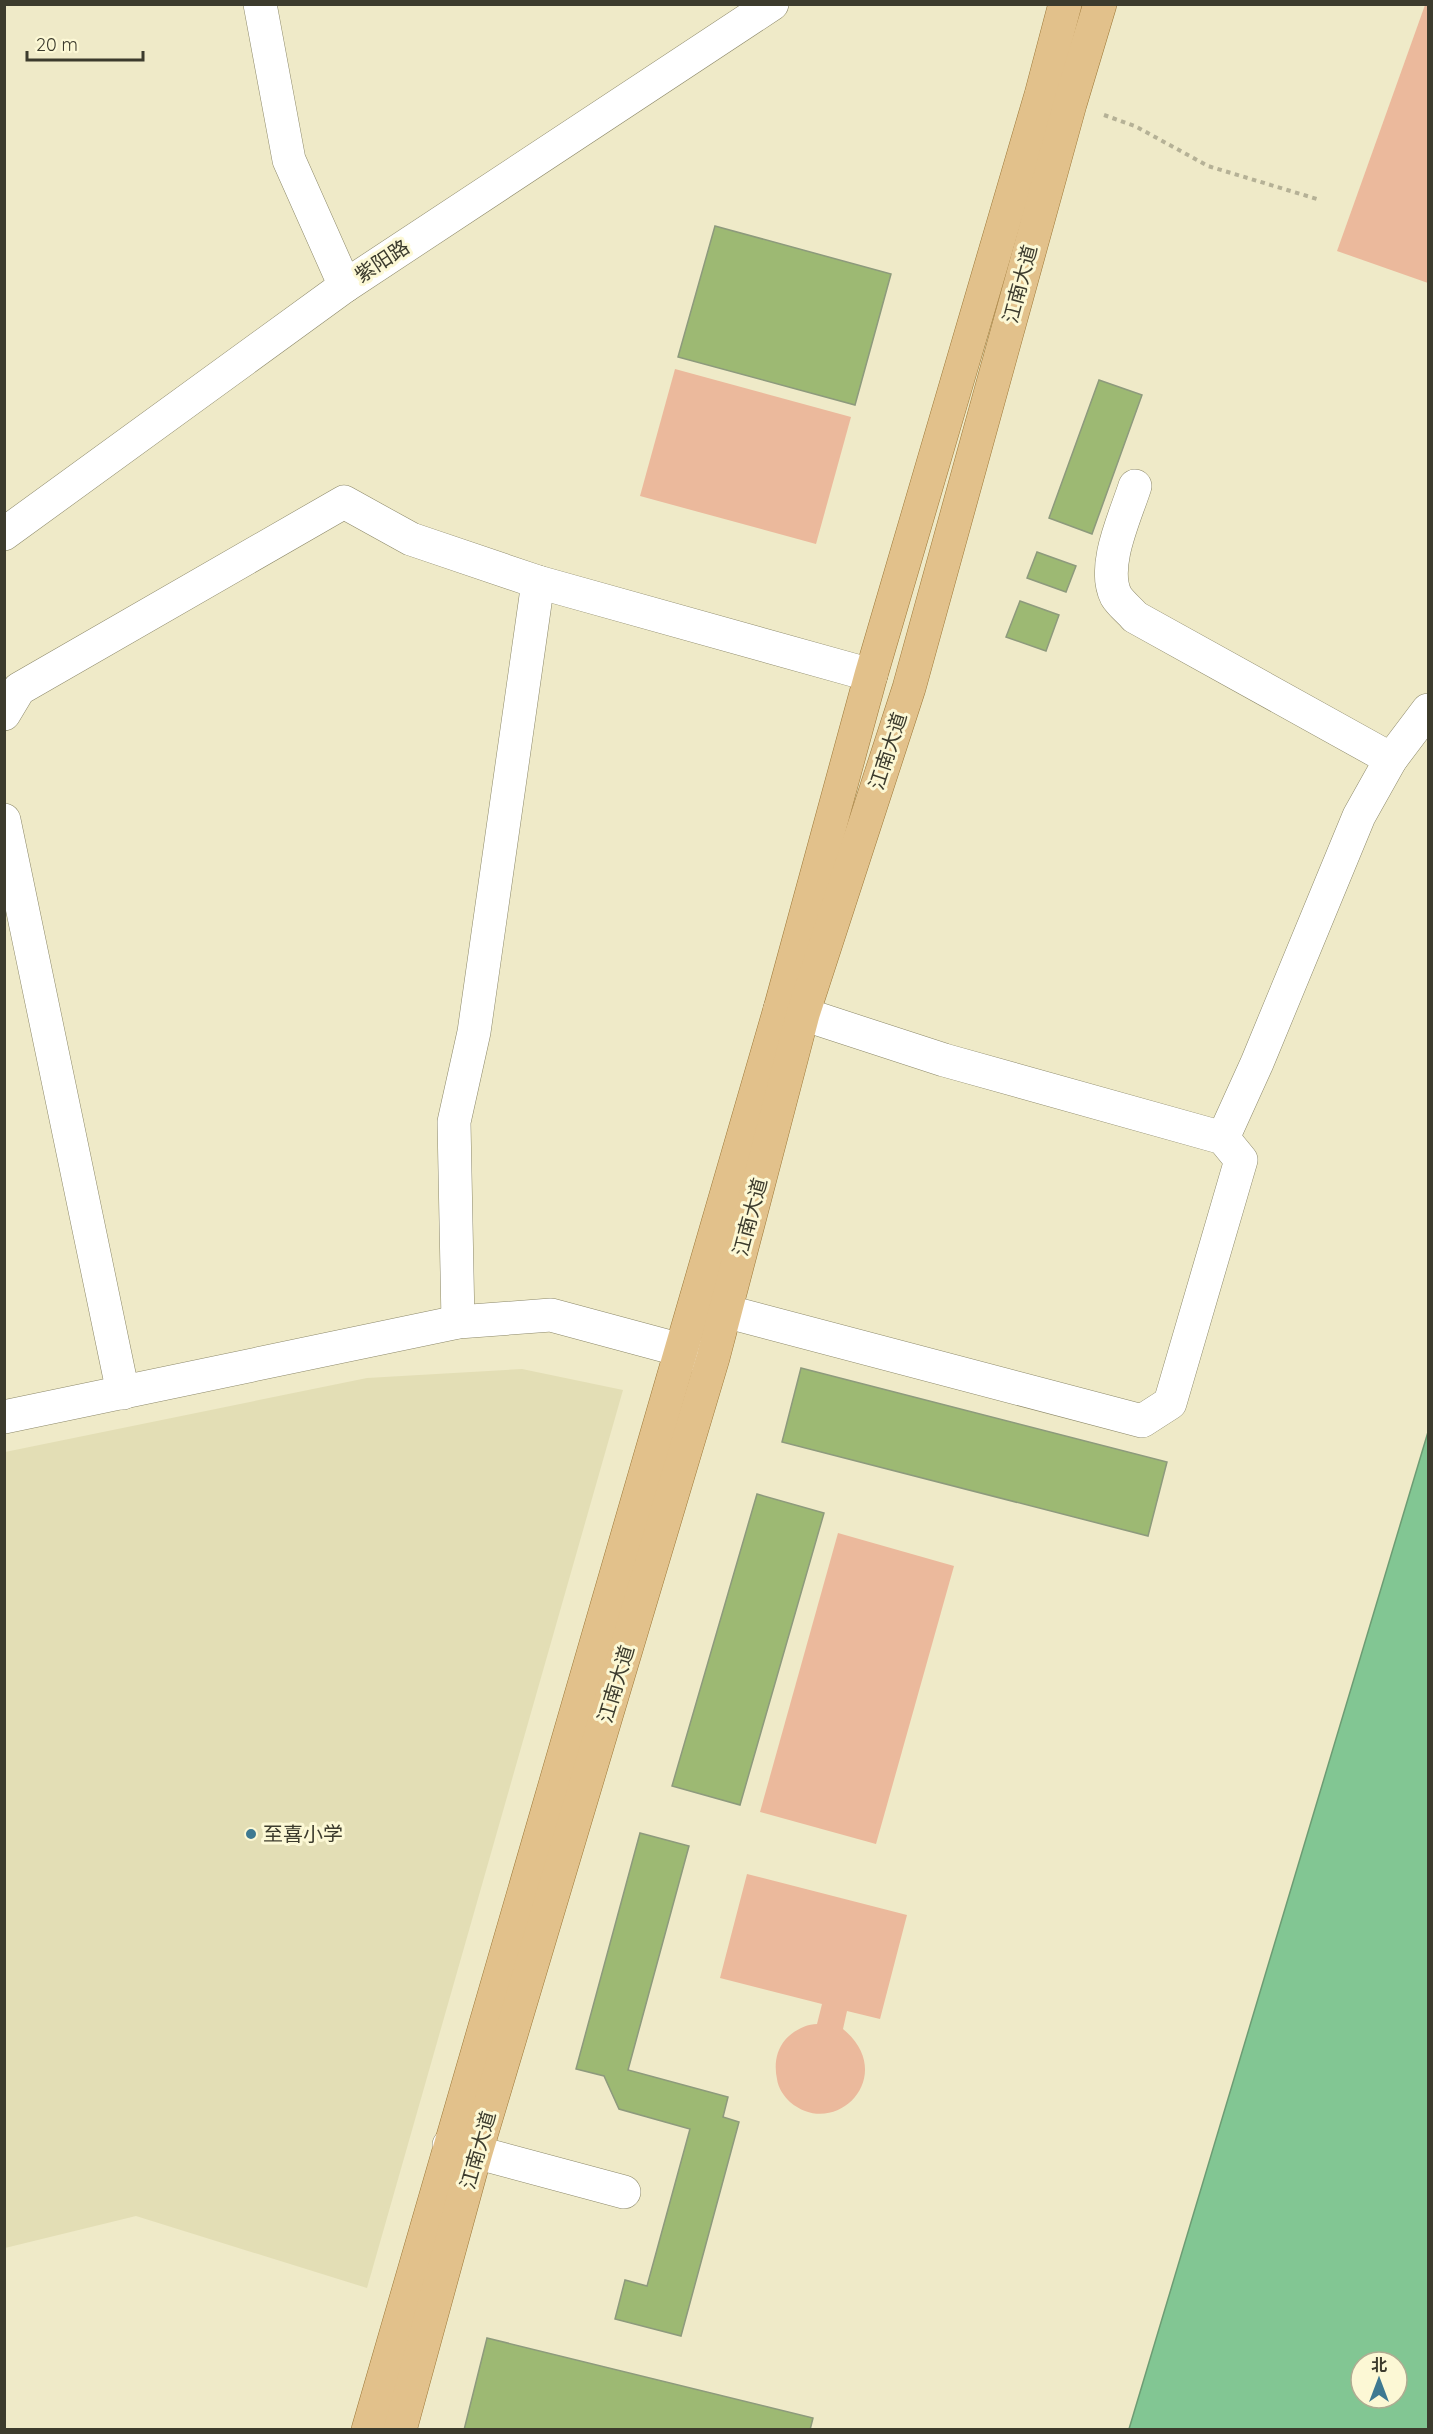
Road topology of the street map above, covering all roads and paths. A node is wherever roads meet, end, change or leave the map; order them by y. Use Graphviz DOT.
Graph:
graph roads {
  1 [pos="260,4"];
  2 [pos="772,4"];
  3 [pos="1065,4"];
  4 [pos="1098,6"];
  5 [pos="1136,126"];
  6 [pos="1317,199"];
  7 [pos="345,286"];
  8 [pos="1136,486"];
  9 [pos="4,534"];
  10 [pos="538,582"];
  11 [pos="871,675"];
  12 [pos="1428,710"];
  13 [pos="4,714"];
  14 [pos="1390,759"];
  15 [pos="4,820"];
  16 [pos="791,1012"];
  17 [pos="1223,1137"];
  18 [pos="693,1302"];
  19 [pos="725,1310"];
  20 [pos="458,1322"];
  21 [pos="681,1350"];
  22 [pos="713,1358"];
  23 [pos="123,1392"];
  24 [pos="4,1417"];
  25 [pos="463,2149"];
  26 [pos="624,2192"];
  27 [pos="368,2430"];
  28 [pos="400,2430"];
  1 -- 7 [label="street"];
  2 -- 7 [label="street, 紫阳路"];
  3 -- 11 [label="main road, 江南大道"];
  4 -- 16 [label="main road, 江南大道"];
  5 -- 6 [label="path"];
  7 -- 9 [label="street, 紫阳路"];
  8 -- 14 [label="street"];
  10 -- 11 [label="street"];
  10 -- 13 [label="street"];
  10 -- 20 [label="street"];
  11 -- 16 [label="main road, 江南大道"];
  12 -- 14 [label="street"];
  14 -- 17 [label="street"];
  15 -- 23 [label="street"];
  16 -- 17 [label="street"];
  16 -- 18 [label="main road, 江南大道"];
  16 -- 19 [label="main road, 江南大道"];
  17 -- 19 [label="street"];
  18 -- 19 [label="street"];
  18 -- 21 [label="main road, 江南大道"];
  19 -- 22 [label="main road, 江南大道"];
  20 -- 21 [label="street"];
  20 -- 23 [label="street"];
  21 -- 22 [label="street"];
  21 -- 25 [label="main road, 江南大道"];
  22 -- 25 [label="main road, 江南大道"];
  23 -- 24 [label="street"];
  25 -- 26 [label="street"];
  25 -- 27 [label="main road, 江南大道"];
  25 -- 28 [label="main road, 江南大道"];
}
